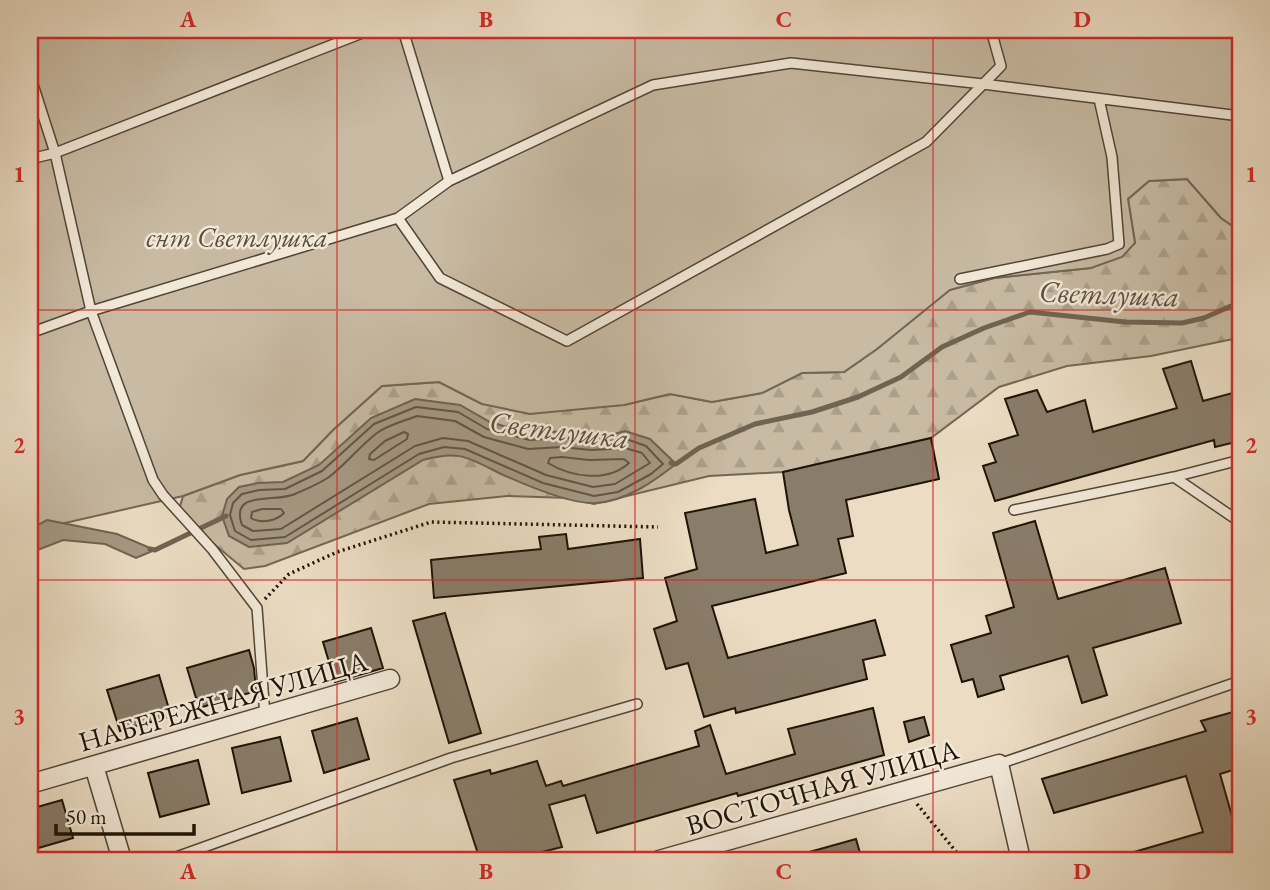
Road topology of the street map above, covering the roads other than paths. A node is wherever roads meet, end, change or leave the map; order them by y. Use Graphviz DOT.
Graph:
graph roads {
  1 [pos="370,30"];
  2 [pos="403,30"];
  3 [pos="990,30"];
  4 [pos="30,75"];
  5 [pos="983,84"];
  6 [pos="1099,99"];
  7 [pos="1240,116"];
  8 [pos="55,153"];
  9 [pos="30,159"];
  10 [pos="449,181"];
  11 [pos="398,218"];
  12 [pos="960,279"];
  13 [pos="91,311"];
  14 [pos="30,333"];
  15 [pos="1240,460"];
  16 [pos="1174,477"];
  17 [pos="1014,510"];
  18 [pos="1240,522"];
  19 [pos="390,679"];
  20 [pos="1240,681"];
  21 [pos="637,704"];
  22 [pos="265,716"];
  23 [pos="999,764"];
  24 [pos="94,766"];
  25 [pos="30,784"];
  26 [pos="121,860"];
  27 [pos="168,860"];
  28 [pos="659,860"];
  29 [pos="1021,860"];
  1 -- 8 [label="lane"];
  2 -- 10 [label="lane"];
  3 -- 5 [label="lane"];
  4 -- 8 [label="lane"];
  5 -- 6 [label="lane"];
  5 -- 10 [label="lane"];
  5 -- 11 [label="lane"];
  6 -- 7 [label="lane"];
  6 -- 12 [label="lane"];
  8 -- 9 [label="lane"];
  8 -- 13 [label="lane"];
  10 -- 11 [label="lane"];
  11 -- 13 [label="lane"];
  13 -- 14 [label="lane"];
  13 -- 22 [label="lane"];
  15 -- 16 [label="lane"];
  16 -- 17 [label="lane"];
  16 -- 18 [label="lane"];
  19 -- 22 [label="street, НАБЕРЕЖНАЯ УЛИЦА"];
  20 -- 23 [label="lane"];
  21 -- 27 [label="lane"];
  22 -- 24 [label="street, НАБЕРЕЖНАЯ УЛИЦА"];
  23 -- 28 [label="street, ВОСТОЧНАЯ УЛИЦА"];
  23 -- 29 [label="street"];
  24 -- 25 [label="street, НАБЕРЕЖНАЯ УЛИЦА"];
  24 -- 26 [label="street"];
}
